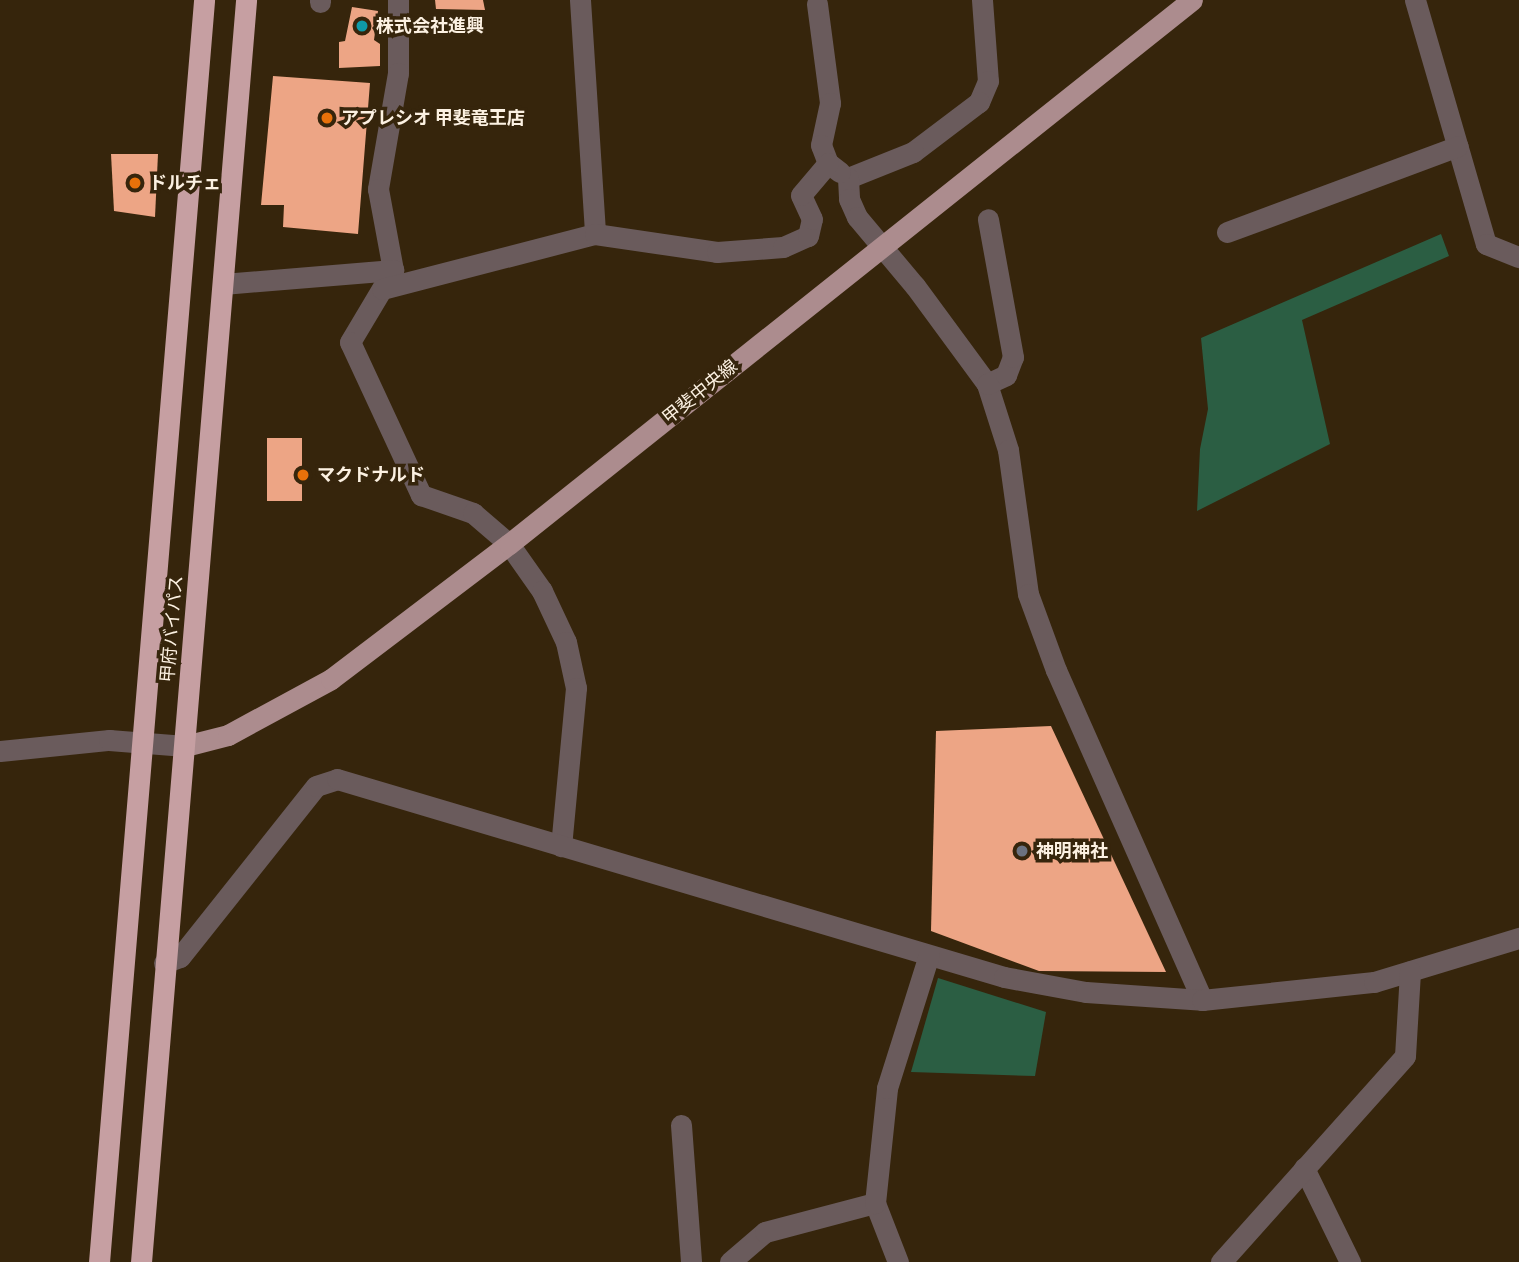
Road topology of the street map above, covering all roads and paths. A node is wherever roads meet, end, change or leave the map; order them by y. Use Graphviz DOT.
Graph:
graph roads {
  1 [pos="204,0"];
  2 [pos="246,0"];
  3 [pos="398,0"];
  4 [pos="580,0"];
  5 [pos="982,0"];
  6 [pos="1192,0"];
  7 [pos="1415,0"];
  8 [pos="817,4"];
  9 [pos="1458,146"];
  10 [pos="828,163"];
  11 [pos="848,178"];
  12 [pos="988,219"];
  13 [pos="1227,232"];
  14 [pos="595,234"];
  15 [pos="882,247"];
  16 [pos="1519,257"];
  17 [pos="393,270"];
  18 [pos="223,284"];
  19 [pos="382,289"];
  20 [pos="987,384"];
  21 [pos="509,544"];
  22 [pos="144,742"];
  23 [pos="185,746"];
  24 [pos="0,751"];
  25 [pos="561,846"];
  26 [pos="1519,937"];
  27 [pos="929,955"];
  28 [pos="164,963"];
  29 [pos="1410,971"];
  30 [pos="1202,1000"];
  31 [pos="681,1125"];
  32 [pos="1304,1168"];
  33 [pos="875,1203"];
  34 [pos="99,1262"];
  35 [pos="141,1262"];
  36 [pos="691,1262"];
  37 [pos="730,1262"];
  38 [pos="898,1262"];
  39 [pos="1221,1262"];
  40 [pos="1350,1262"];
  1 -- 22 [label="highway, 甲府バイパス"];
  2 -- 18 [label="highway, 甲府バイパス"];
  3 -- 17 [label="street"];
  4 -- 14 [label="street"];
  5 -- 11 [label="street"];
  6 -- 15 [label="main road, 甲斐中央線"];
  7 -- 9 [label="street"];
  8 -- 10 [label="street"];
  9 -- 13 [label="street"];
  9 -- 16 [label="street"];
  10 -- 11 [label="street"];
  10 -- 14 [label="street"];
  11 -- 15 [label="street"];
  12 -- 20 [label="street"];
  14 -- 19 [label="street"];
  15 -- 20 [label="street"];
  15 -- 21 [label="main road, 甲斐中央線"];
  17 -- 18 [label="street"];
  17 -- 19 [label="street"];
  18 -- 23 [label="highway, 甲府バイパス"];
  19 -- 21 [label="street"];
  20 -- 30 [label="street"];
  21 -- 23 [label="main road, 甲斐中央線"];
  21 -- 25 [label="street"];
  22 -- 23 [label="street"];
  22 -- 24 [label="street"];
  22 -- 34 [label="highway, 甲府バイパス"];
  23 -- 28 [label="highway, 甲府バイパス"];
  25 -- 27 [label="street"];
  25 -- 28 [label="street"];
  26 -- 29 [label="street"];
  27 -- 30 [label="street"];
  27 -- 33 [label="street"];
  28 -- 35 [label="highway, 甲府バイパス"];
  29 -- 30 [label="street"];
  29 -- 32 [label="street"];
  31 -- 36 [label="street"];
  32 -- 39 [label="street"];
  32 -- 40 [label="street"];
  33 -- 37 [label="street"];
  33 -- 38 [label="street"];
}
